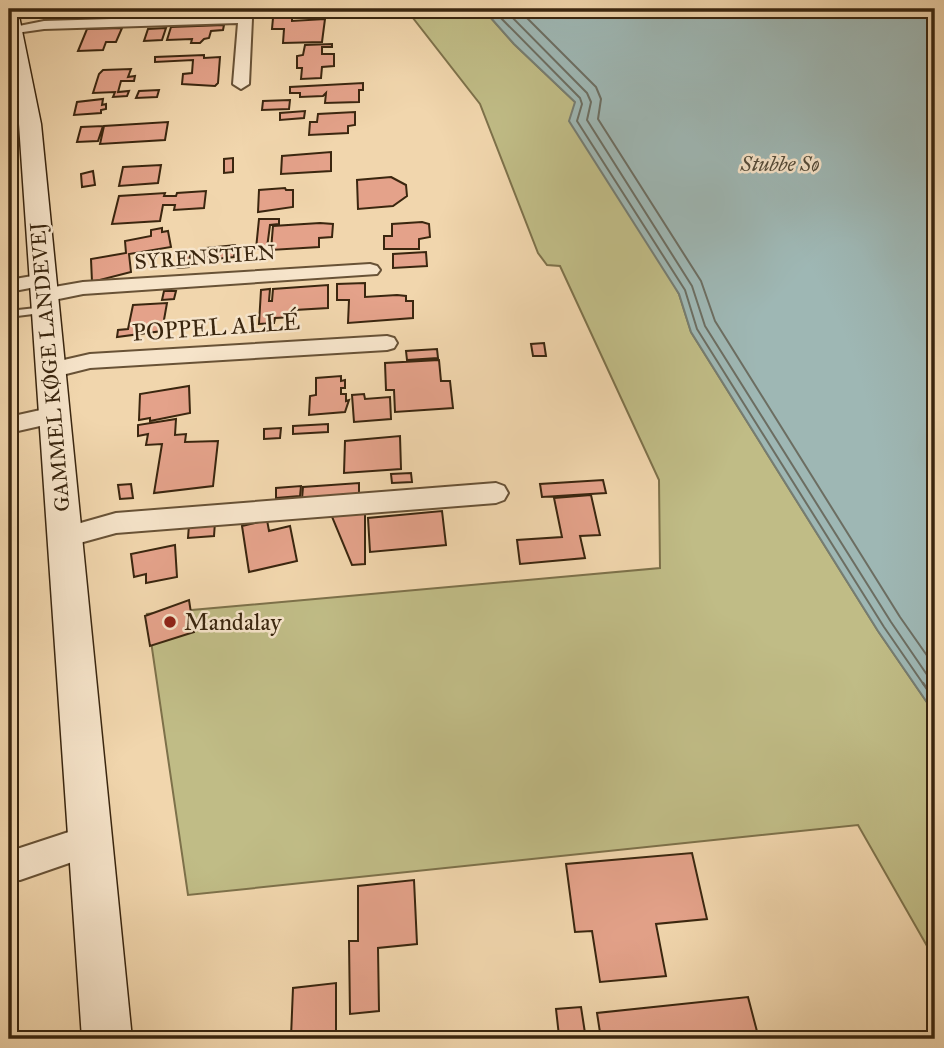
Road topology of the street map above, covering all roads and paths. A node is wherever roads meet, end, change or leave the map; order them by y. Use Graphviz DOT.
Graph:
graph roads {
  1 [pos="11,24"];
  2 [pos="241,84"];
  3 [pos="370,270"];
  4 [pos="9,286"];
  5 [pos="44,295"];
  6 [pos="9,314"];
  7 [pos="387,343"];
  8 [pos="50,370"];
  9 [pos="54,415"];
  10 [pos="9,425"];
  11 [pos="496,493"];
  12 [pos="65,537"];
  13 [pos="90,841"];
  14 [pos="9,865"];
  15 [pos="107,1039"];
  1 -- 2 [label="street, GAMMEL KØGE LANDEVEJ"];
  1 -- 5 [label="main road, GAMMEL KØGE LANDEVEJ"];
  3 -- 5 [label="street, SYRENSTIEN"];
  4 -- 5 [label="street, SYRENSTIEN"];
  5 -- 6 [label="lane"];
  5 -- 8 [label="main road, GAMMEL KØGE LANDEVEJ"];
  7 -- 8 [label="street, POPPEL ALLÉ"];
  8 -- 9 [label="main road, GAMMEL KØGE LANDEVEJ"];
  9 -- 10 [label="street"];
  9 -- 12 [label="main road, GAMMEL KØGE LANDEVEJ"];
  11 -- 12 [label="street, GAMMEL KØGE LANDEVEJ"];
  12 -- 13 [label="main road, GAMMEL KØGE LANDEVEJ"];
  13 -- 14 [label="street"];
  13 -- 15 [label="main road, GAMMEL KØGE LANDEVEJ"];
}
